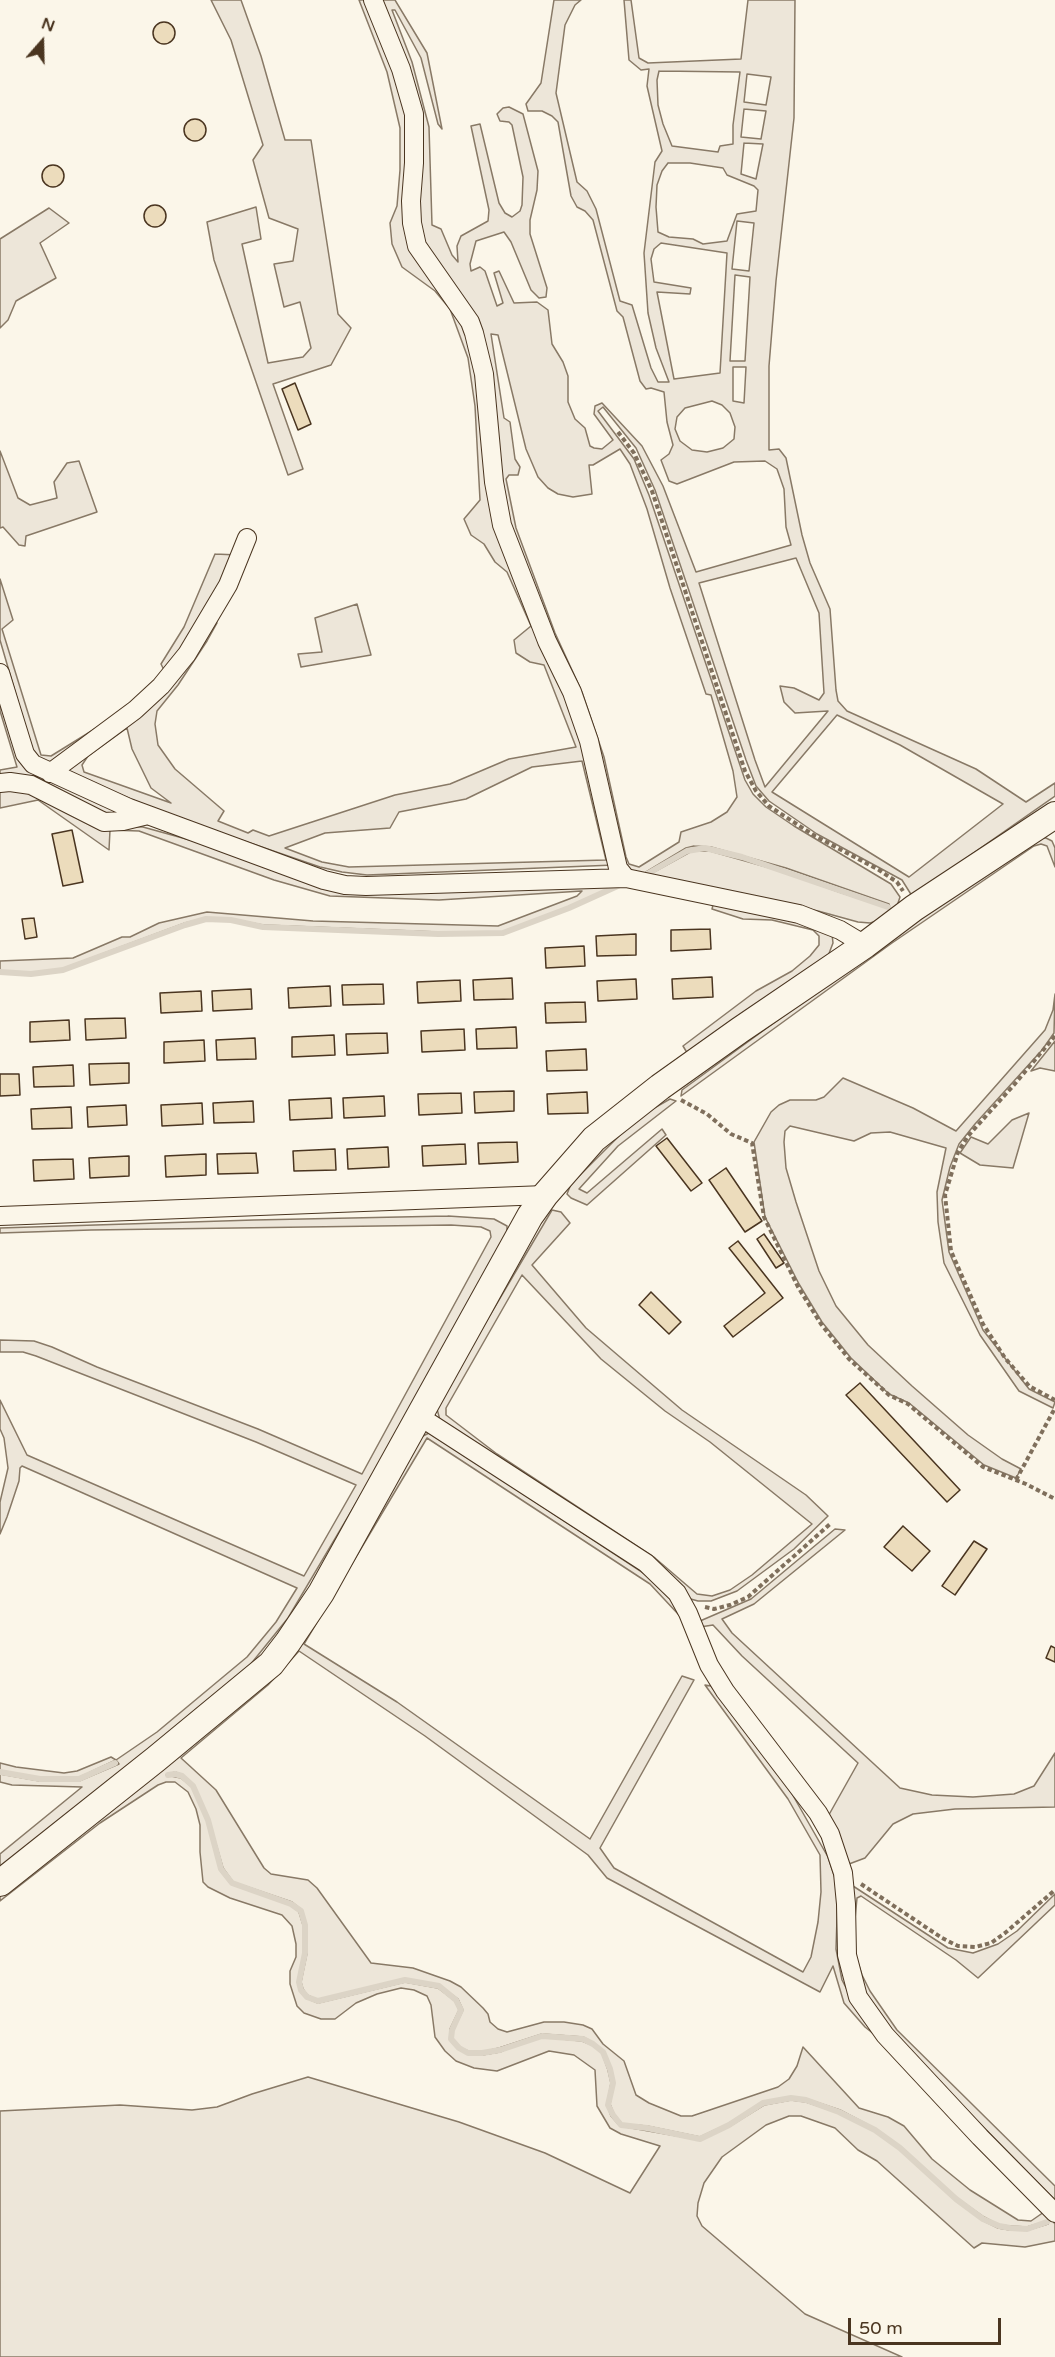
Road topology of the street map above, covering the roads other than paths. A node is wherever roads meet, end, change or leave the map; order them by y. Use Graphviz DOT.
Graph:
graph roads {
  1 [pos="373,0"];
  2 [pos="247,538"];
  3 [pos="0,673"];
  4 [pos="50,773"];
  5 [pos="0,783"];
  6 [pos="148,815"];
  7 [pos="1055,815"];
  8 [pos="626,878"];
  9 [pos="865,945"];
  10 [pos="545,1195"];
  11 [pos="0,1216"];
  12 [pos="419,1416"];
  13 [pos="0,1883"];
  14 [pos="1055,2213"];
  1 -- 8 [label="street"];
  2 -- 4 [label="street"];
  3 -- 4 [label="street"];
  4 -- 6 [label="street"];
  5 -- 6 [label="street"];
  6 -- 8 [label="street"];
  7 -- 9 [label="street"];
  8 -- 9 [label="street"];
  9 -- 10 [label="street"];
  10 -- 11 [label="street"];
  10 -- 12 [label="street"];
  12 -- 13 [label="street"];
  12 -- 14 [label="street"];
}
